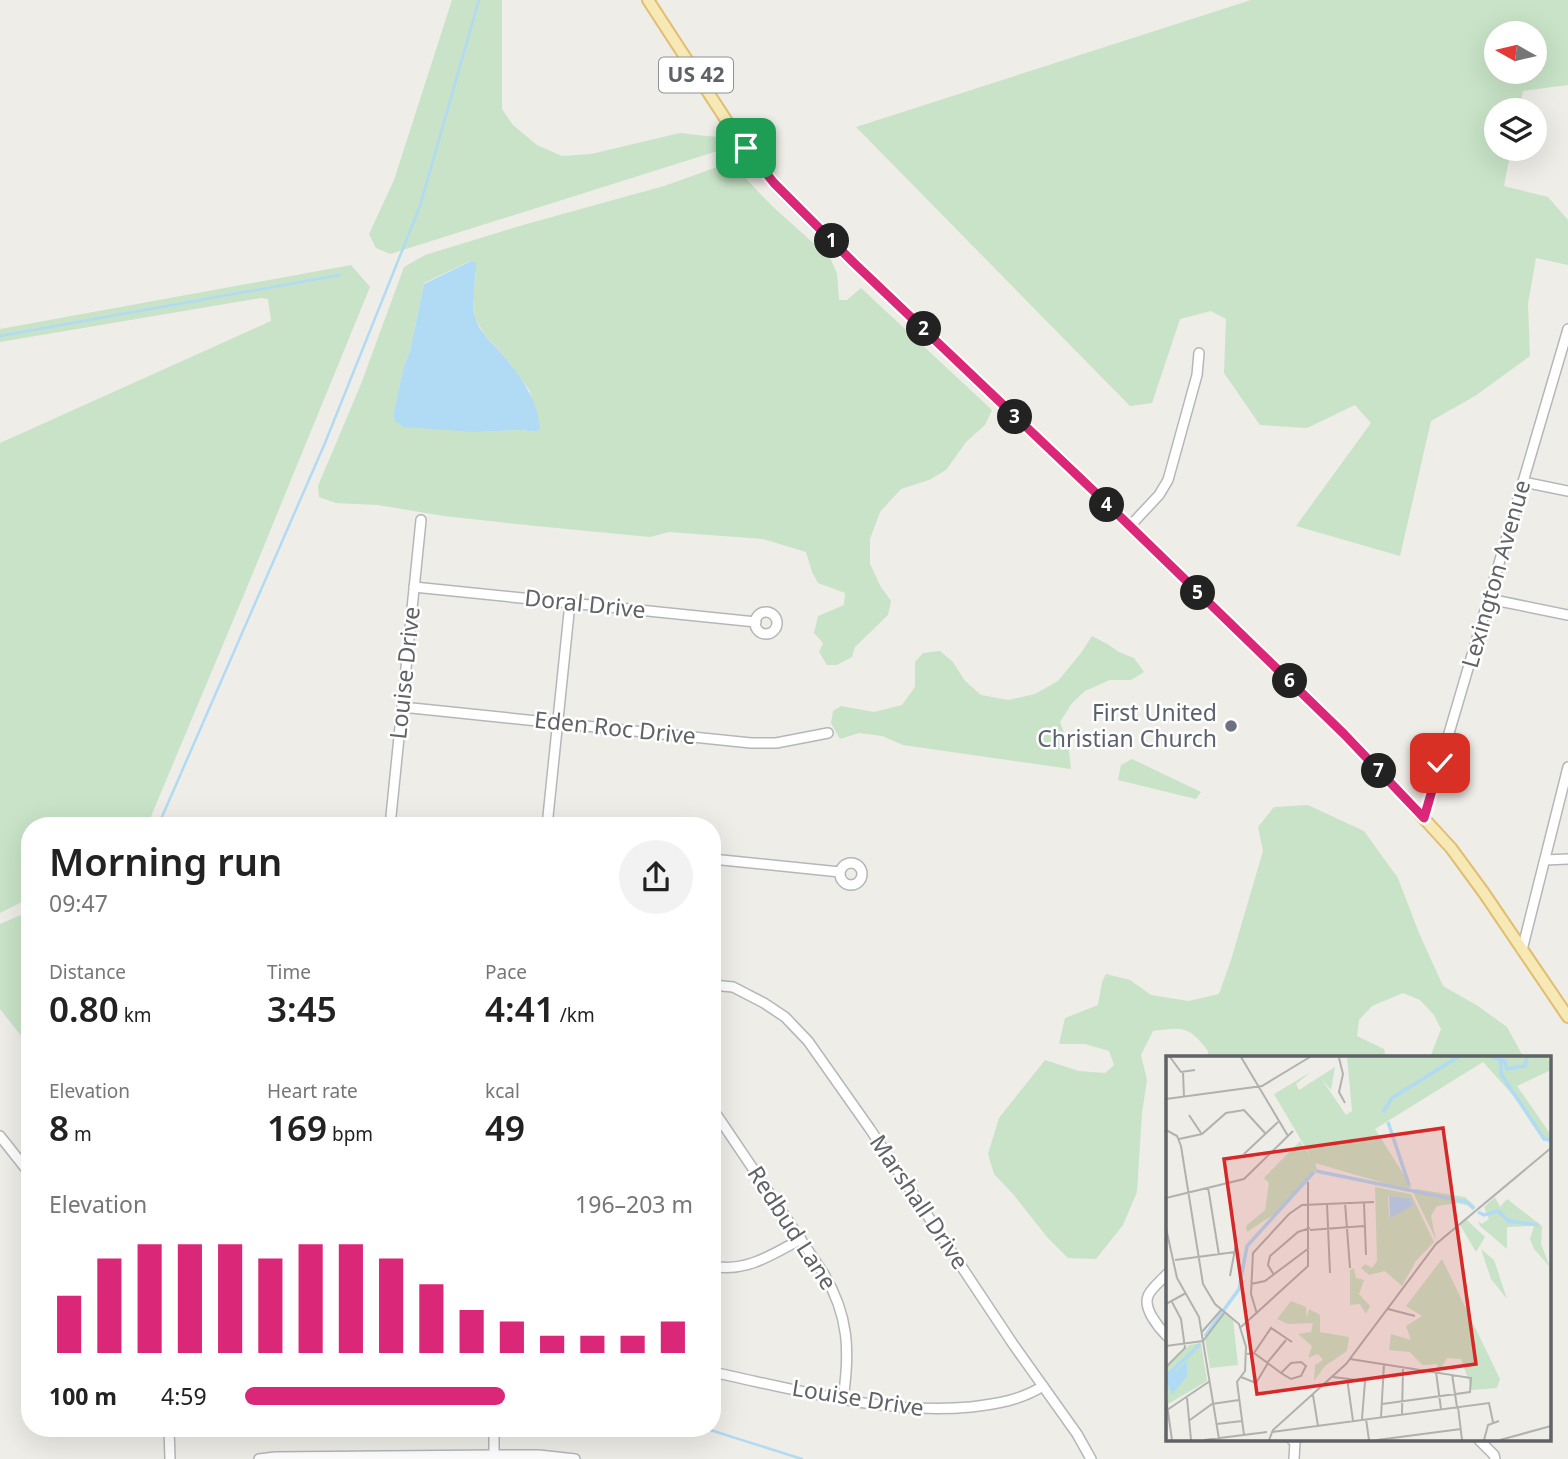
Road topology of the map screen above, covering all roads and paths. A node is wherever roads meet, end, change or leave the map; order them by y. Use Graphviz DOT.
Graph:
graph roads {
  1 [pos="648,0"];
  2 [pos="1568,329"];
  3 [pos="1199,353"];
  4 [pos="1523,482"];
  5 [pos="1568,491"];
  6 [pos="421,520"];
  7 [pos="1130,526"];
  8 [pos="414,587"];
  9 [pos="1489,599"];
  10 [pos="569,603"];
  11 [pos="1568,615"];
  12 [pos="756,622"];
  13 [pos="402,707"];
  14 [pos="557,722"];
  15 [pos="828,733"];
  16 [pos="1568,767"];
  17 [pos="391,817"];
  18 [pos="548,817"];
  19 [pos="1424,818"];
  20 [pos="1568,859"];
  21 [pos="721,860"];
  22 [pos="1545,860"];
  23 [pos="840,872"];
  24 [pos="1522,950"];
  25 [pos="721,986"];
  26 [pos="1568,1017"];
  27 [pos="721,1121"];
  28 [pos="0,1136"];
  29 [pos="21,1163"];
  30 [pos="801,1239"];
  31 [pos="721,1267"];
  32 [pos="1166,1275"];
  33 [pos="1166,1335"];
  34 [pos="721,1374"];
  35 [pos="1043,1386"];
  36 [pos="843,1399"];
  37 [pos="169,1437"];
  38 [pos="495,1437"];
  39 [pos="1481,1442"];
  40 [pos="494,1455"];
  41 [pos="170,1459"];
  42 [pos="259,1459"];
  43 [pos="575,1459"];
  44 [pos="1091,1459"];
  45 [pos="1495,1459"];
  1 -- 7 [label="main road, US 42"];
  2 -- 4 [label="street, Lexington Avenue"];
  3 -- 7 [label="street"];
  4 -- 5 [label="street"];
  4 -- 9 [label="street, Lexington Avenue"];
  6 -- 8 [label="street, Louise Drive"];
  7 -- 19 [label="main road, US 42"];
  8 -- 10 [label="street, Doral Drive"];
  8 -- 13 [label="street, Louise Drive"];
  9 -- 11 [label="street"];
  9 -- 19 [label="street, Lexington Avenue"];
  10 -- 12 [label="street, Doral Drive"];
  10 -- 14 [label="street"];
  13 -- 14 [label="street, Eden Roc Drive"];
  13 -- 17 [label="street, Louise Drive"];
  14 -- 15 [label="street, Eden Roc Drive"];
  14 -- 18 [label="street"];
  16 -- 22 [label="street"];
  19 -- 24 [label="main road, US 42"];
  20 -- 22 [label="street"];
  21 -- 23 [label="street"];
  22 -- 24 [label="street"];
  24 -- 26 [label="main road, US 42"];
  25 -- 35 [label="street, Marshall Drive"];
  27 -- 30 [label="street, Redbud Lane"];
  28 -- 29 [label="street"];
  30 -- 31 [label="street"];
  30 -- 36 [label="street, Redbud Lane"];
  32 -- 33 [label="street"];
  34 -- 36 [label="street, Louise Drive"];
  35 -- 36 [label="street, Louise Drive"];
  35 -- 44 [label="street, Marshall Drive"];
  37 -- 41 [label="street"];
  38 -- 40 [label="street"];
  39 -- 45 [label="street"];
  40 -- 42 [label="street"];
  40 -- 43 [label="street"];
}
